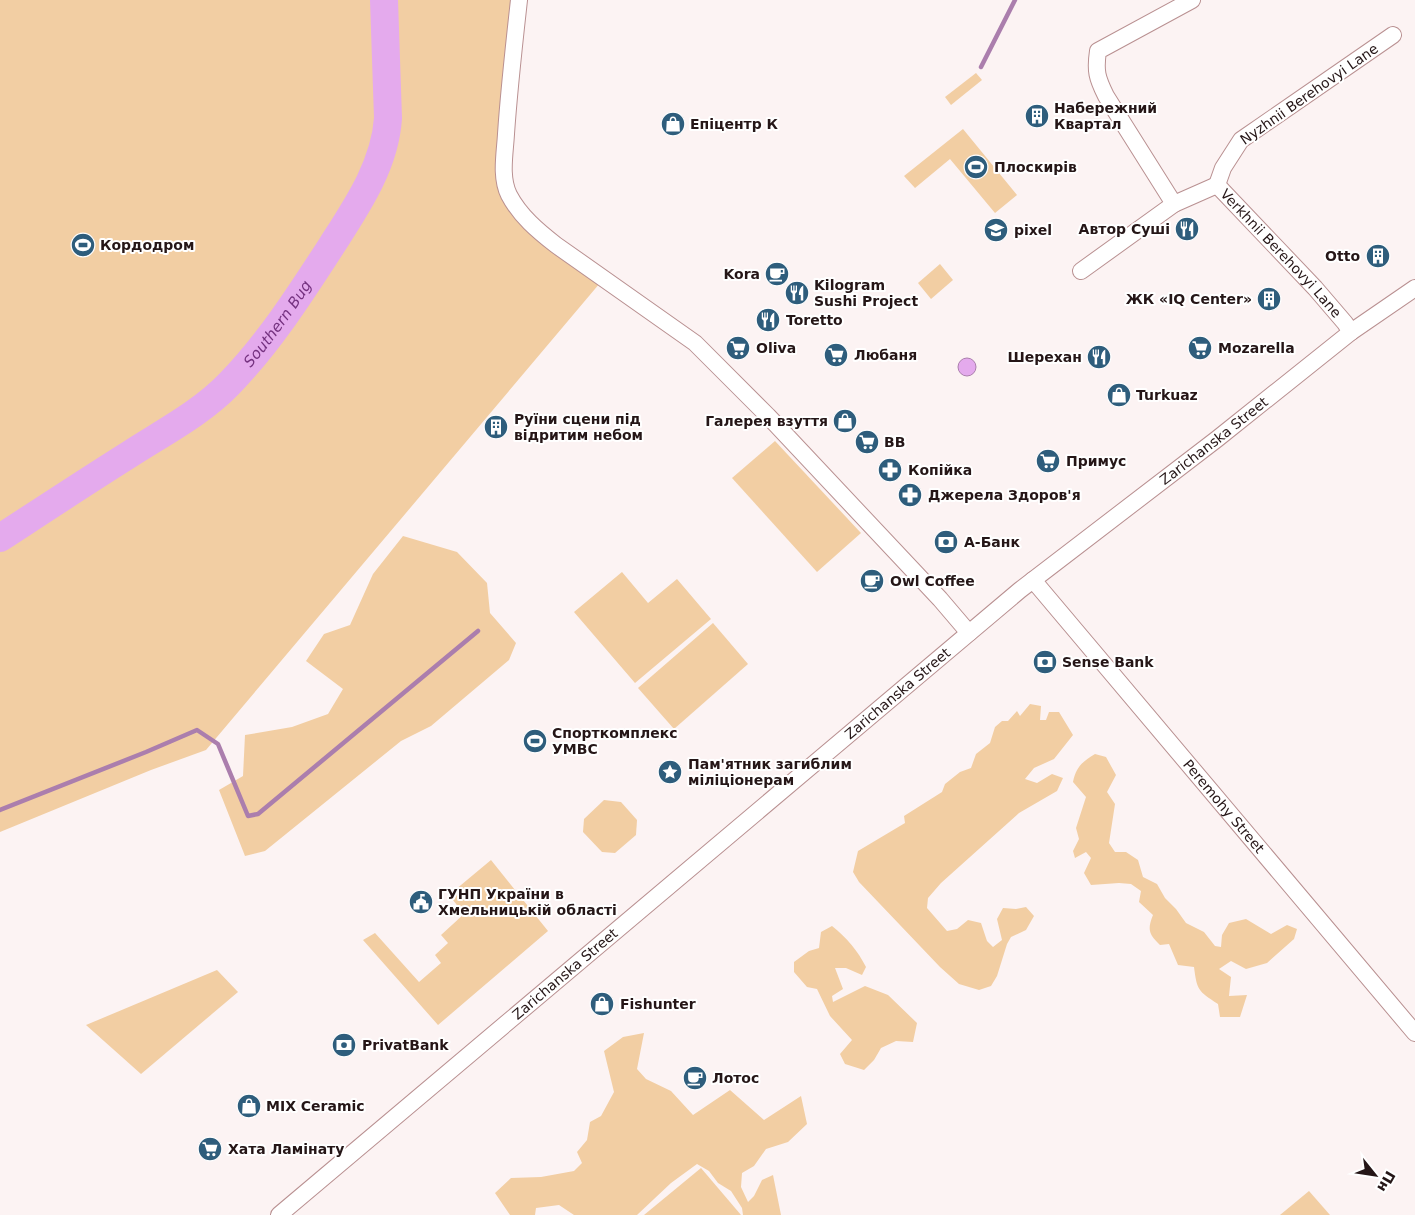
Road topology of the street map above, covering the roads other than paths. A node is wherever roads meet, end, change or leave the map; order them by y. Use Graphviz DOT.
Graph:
graph roads {
  1 [pos="519,0"];
  2 [pos="1192,0"];
  3 [pos="1394,35"];
  4 [pos="1217,184"];
  5 [pos="1174,204"];
  6 [pos="1081,272"];
  7 [pos="1415,288"];
  8 [pos="1351,332"];
  9 [pos="1034,580"];
  10 [pos="969,634"];
  11 [pos="1415,1033"];
  12 [pos="279,1215"];
  1 -- 10 [label="street"];
  2 -- 5 [label="street"];
  3 -- 4 [label="street, Nyzhnii Berehovyi Lane"];
  4 -- 5 [label="street, Verkhnii Berehovyi Lane"];
  4 -- 8 [label="street, Verkhnii Berehovyi Lane"];
  5 -- 6 [label="street"];
  7 -- 8 [label="street, Zarichanska Street"];
  8 -- 9 [label="street, Zarichanska Street"];
  9 -- 10 [label="street, Zarichanska Street"];
  9 -- 11 [label="street, Peremohy Street"];
  10 -- 12 [label="street, Zarichanska Street"];
}
